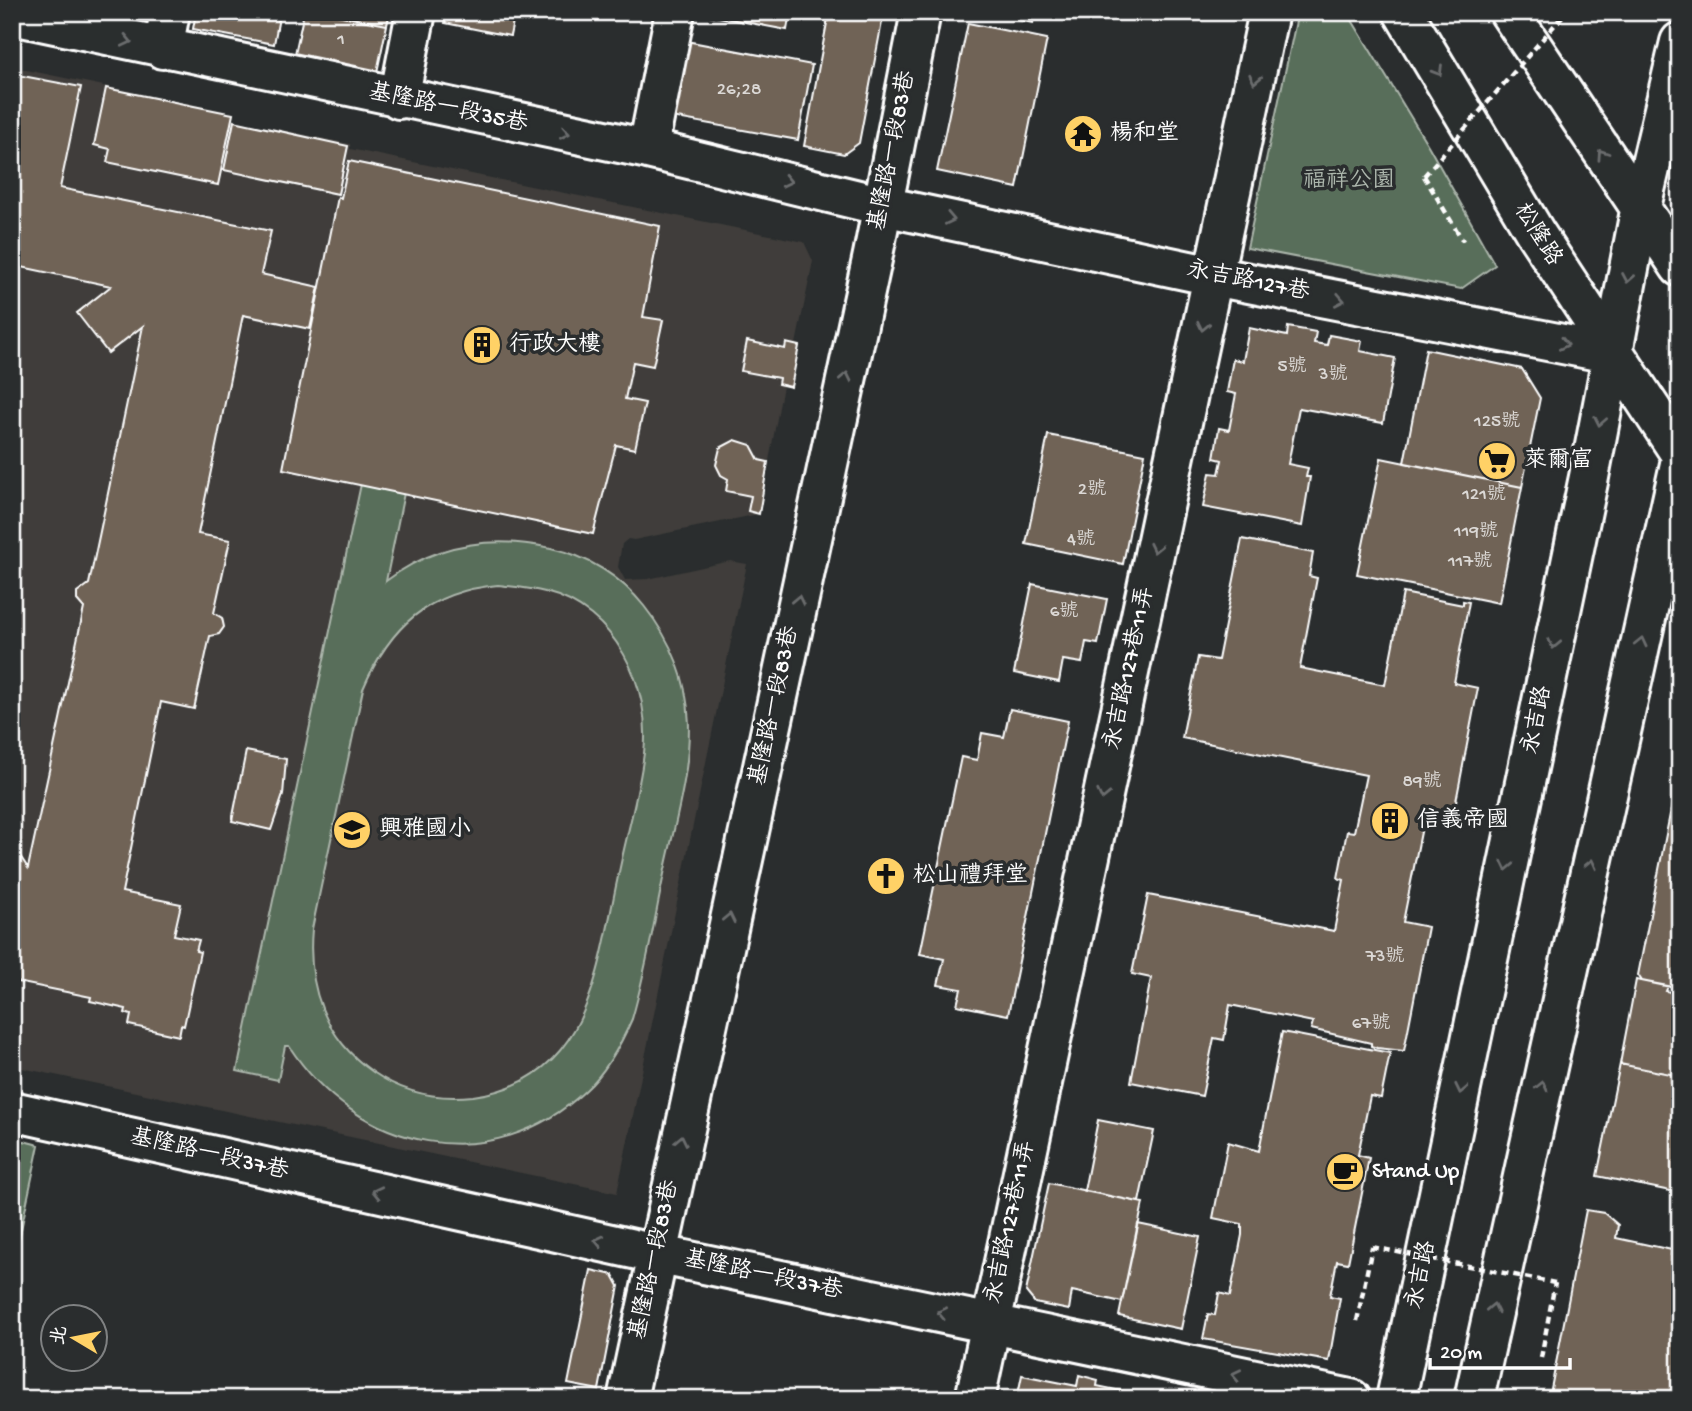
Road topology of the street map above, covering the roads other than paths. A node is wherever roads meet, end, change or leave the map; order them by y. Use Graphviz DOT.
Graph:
graph roads {
  1 [pos="170,12"];
  2 [pos="416,12"];
  3 [pos="675,12"];
  4 [pos="921,12"];
  5 [pos="1269,12"];
  6 [pos="1403,12"];
  7 [pos="1509,12"];
  8 [pos="12,15"];
  9 [pos="1680,42"];
  10 [pos="163,49"];
  11 [pos="398,99"];
  12 [pos="648,149"];
  13 [pos="883,206"];
  14 [pos="1640,211"];
  15 [pos="1680,267"];
  16 [pos="1213,276"];
  17 [pos="1614,354"];
  18 [pos="1680,453"];
  19 [pos="1680,464"];
  20 [pos="12,1111"];
  21 [pos="656,1254"];
  22 [pos="990,1323"];
  23 [pos="627,1399"];
  24 [pos="975,1399"];
  25 [pos="1351,1399"];
  26 [pos="1396,1399"];
  27 [pos="1474,1399"];
  1 -- 10 [label="street"];
  2 -- 11 [label="street"];
  3 -- 12 [label="street"];
  4 -- 13 [label="street, 基隆路一段83巷"];
  5 -- 16 [label="street, 永吉路127巷11弄, one-way"];
  6 -- 17 [label="street, 松隆路, one-way"];
  14 -- 7 [label="street, one-way"];
  8 -- 10 [label="street, 基隆路一段35巷, one-way"];
  9 -- 14 [label="street, 永吉路"];
  10 -- 11 [label="street, 基隆路一段35巷"];
  11 -- 12 [label="street, 基隆路一段35巷, one-way"];
  12 -- 13 [label="street, 基隆路一段35巷, one-way"];
  13 -- 16 [label="street, 永吉路127巷, one-way"];
  21 -- 13 [label="street, 基隆路一段83巷, one-way"];
  14 -- 15 [label="street"];
  14 -- 17 [label="street, 永吉路, one-way"];
  16 -- 17 [label="street, 永吉路127巷, one-way"];
  16 -- 22 [label="street, 永吉路127巷11弄, one-way"];
  17 -- 18 [label="street, 松隆路"];
  17 -- 26 [label="street, 永吉路, one-way"];
  27 -- 19 [label="street, one-way"];
  21 -- 20 [label="street, 基隆路一段37巷, one-way"];
  22 -- 21 [label="street, 基隆路一段37巷, one-way"];
  21 -- 23 [label="street, 基隆路一段83巷"];
  22 -- 24 [label="street, 永吉路127巷11弄"];
  25 -- 22 [label="street, 基隆路一段37巷, one-way"];
}
